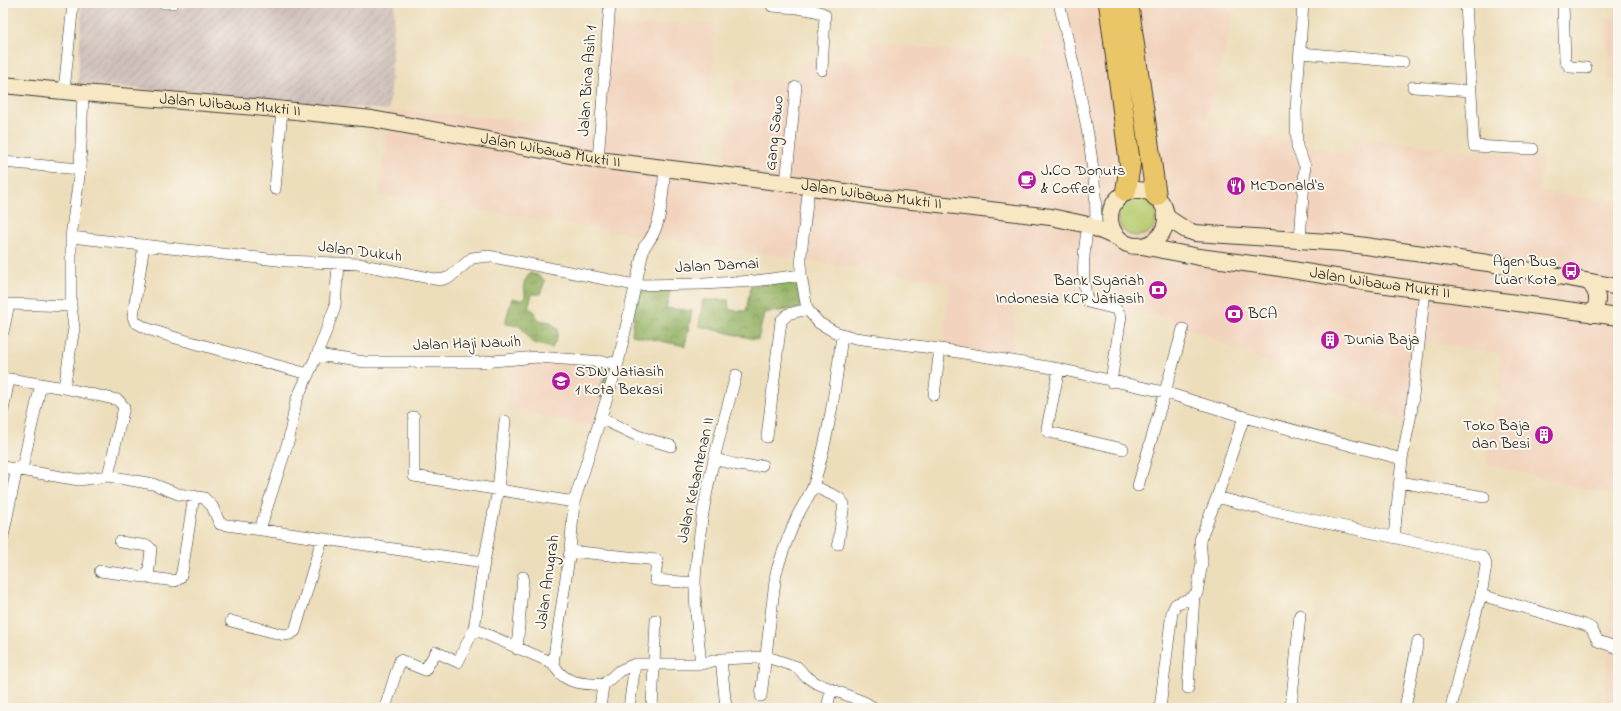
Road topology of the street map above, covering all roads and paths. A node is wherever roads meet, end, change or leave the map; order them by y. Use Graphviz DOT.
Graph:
graph roads {
  1 [pos="73,3"];
  2 [pos="164,3"];
  3 [pos="173,3"];
  4 [pos="610,3"];
  5 [pos="1059,3"];
  6 [pos="1109,3"];
  7 [pos="1128,3"];
  8 [pos="1304,3"];
  9 [pos="1466,3"];
  10 [pos="1563,3"];
  11 [pos="772,6"];
  12 [pos="812,7"];
  13 [pos="1301,53"];
  14 [pos="1403,62"];
  15 [pos="1586,68"];
  16 [pos="822,70"];
  17 [pos="3,85"];
  18 [pos="796,87"];
  19 [pos="1413,87"];
  20 [pos="1471,91"];
  21 [pos="64,92"];
  22 [pos="84,93"];
  23 [pos="282,110"];
  24 [pos="1533,150"];
  25 [pos="598,160"];
  26 [pos="3,162"];
  27 [pos="665,168"];
  28 [pos="80,169"];
  29 [pos="786,183"];
  30 [pos="809,186"];
  31 [pos="275,189"];
  32 [pos="1126,191"];
  33 [pos="1156,196"];
  34 [pos="1112,206"];
  35 [pos="1166,217"];
  36 [pos="1092,226"];
  37 [pos="72,237"];
  38 [pos="1118,238"];
  39 [pos="1300,240"];
  40 [pos="144,245"];
  41 [pos="1142,246"];
  42 [pos="338,263"];
  43 [pos="801,276"];
  44 [pos="1589,282"];
  45 [pos="635,285"];
  46 [pos="1618,287"];
  47 [pos="1426,290"];
  48 [pos="71,306"];
  49 [pos="807,309"];
  50 [pos="1593,314"];
  51 [pos="1618,317"];
  52 [pos="1183,329"];
  53 [pos="3,332"];
  54 [pos="842,335"];
  55 [pos="940,349"];
  56 [pos="317,355"];
  57 [pos="618,363"];
  58 [pos="1059,369"];
  59 [pos="308,374"];
  60 [pos="736,375"];
  61 [pos="1111,382"];
  62 [pos="41,384"];
  63 [pos="64,388"];
  64 [pos="1164,392"];
  65 [pos="934,395"];
  66 [pos="3,410"];
  67 [pos="414,417"];
  68 [pos="1244,417"];
  69 [pos="600,418"];
  70 [pos="505,421"];
  71 [pos="767,438"];
  72 [pos="671,446"];
  73 [pos="1123,449"];
  74 [pos="714,459"];
  75 [pos="1402,459"];
  76 [pos="762,465"];
  77 [pos="3,466"];
  78 [pos="20,469"];
  79 [pos="108,476"];
  80 [pos="1400,482"];
  81 [pos="814,486"];
  82 [pos="1138,486"];
  83 [pos="498,490"];
  84 [pos="194,496"];
  85 [pos="1217,497"];
  86 [pos="1484,497"];
  87 [pos="574,502"];
  88 [pos="260,529"];
  89 [pos="3,536"];
  90 [pos="1394,537"];
  91 [pos="322,539"];
  92 [pos="120,542"];
  93 [pos="838,544"];
  94 [pos="570,551"];
  95 [pos="484,562"];
  96 [pos="100,571"];
  97 [pos="523,577"];
  98 [pos="148,578"];
  99 [pos="695,583"];
  100 [pos="1481,595"];
  101 [pos="1194,596"];
  102 [pos="1300,615"];
  103 [pos="656,620"];
  104 [pos="232,621"];
  105 [pos="474,629"];
  106 [pos="1418,641"];
  107 [pos="517,648"];
  108 [pos="1618,648"];
  109 [pos="767,657"];
  110 [pos="721,659"];
  111 [pos="553,664"];
  112 [pos="635,664"];
  113 [pos="654,664"];
  114 [pos="701,664"];
  115 [pos="603,685"];
  116 [pos="1188,688"];
  117 [pos="831,690"];
  118 [pos="761,696"];
  119 [pos="385,708"];
  120 [pos="600,708"];
  121 [pos="629,708"];
  122 [pos="652,708"];
  123 [pos="726,708"];
  124 [pos="827,708"];
  125 [pos="874,708"];
  126 [pos="1160,708"];
  127 [pos="1291,708"];
  128 [pos="1405,708"];
  129 [pos="1451,708"];
  1 -- 21 [label="street"];
  2 -- 3 [label="street"];
  4 -- 25 [label="street, Jalan Bina Asih 1"];
  5 -- 36 [label="street"];
  6 -- 32 [label="highway"];
  7 -- 33 [label="highway"];
  8 -- 13 [label="street"];
  9 -- 20 [label="street"];
  10 -- 15 [label="street"];
  11 -- 12 [label="street"];
  12 -- 16 [label="street"];
  13 -- 14 [label="street"];
  13 -- 39 [label="street"];
  17 -- 21 [label="main road, Jalan Wibawa Mukti II"];
  18 -- 29 [label="street, Gang Sawo"];
  19 -- 20 [label="street"];
  20 -- 24 [label="street"];
  21 -- 22 [label="main road, Jalan Wibawa Mukti II"];
  22 -- 23 [label="main road, Jalan Wibawa Mukti II"];
  22 -- 28 [label="street"];
  23 -- 25 [label="main road, Jalan Wibawa Mukti II"];
  23 -- 31 [label="street"];
  25 -- 27 [label="main road, Jalan Wibawa Mukti II"];
  26 -- 28 [label="street"];
  27 -- 29 [label="main road, Jalan Wibawa Mukti II"];
  27 -- 45 [label="street, Jalan Anugrah"];
  28 -- 37 [label="street"];
  29 -- 30 [label="main road, Jalan Wibawa Mukti II"];
  30 -- 36 [label="main road, Jalan Wibawa Mukti II"];
  30 -- 43 [label="street"];
  32 -- 33 [label="main road"];
  32 -- 34 [label="main road"];
  33 -- 35 [label="main road"];
  34 -- 36 [label="main road"];
  34 -- 38 [label="main road"];
  35 -- 39 [label="main road, Jalan Wibawa Mukti II"];
  35 -- 41 [label="main road"];
  36 -- 38 [label="main road, Jalan Wibawa Mukti II"];
  36 -- 61 [label="street"];
  37 -- 40 [label="street, Jalan Dukuh"];
  37 -- 48 [label="street"];
  38 -- 41 [label="main road"];
  39 -- 44 [label="main road, Jalan Wibawa Mukti II"];
  40 -- 42 [label="street, Jalan Dukuh"];
  40 -- 59 [label="street"];
  41 -- 47 [label="main road, Jalan Wibawa Mukti II"];
  42 -- 45 [label="street, Jalan Dukuh"];
  42 -- 56 [label="street"];
  43 -- 45 [label="street, Jalan Damai"];
  43 -- 49 [label="street"];
  44 -- 46 [label="main road, Jalan Wibawa Mukti II"];
  44 -- 50 [label="main road"];
  45 -- 57 [label="street, Jalan Anugrah"];
  47 -- 50 [label="main road, Jalan Wibawa Mukti II"];
  47 -- 75 [label="street"];
  48 -- 53 [label="street"];
  48 -- 63 [label="street"];
  49 -- 54 [label="street"];
  49 -- 71 [label="street"];
  50 -- 51 [label="main road, Jalan Wibawa Mukti II"];
  52 -- 64 [label="street"];
  54 -- 55 [label="street"];
  54 -- 81 [label="street"];
  55 -- 58 [label="street"];
  55 -- 65 [label="street"];
  56 -- 57 [label="street, Jalan Haji Nawih"];
  56 -- 59 [label="street"];
  57 -- 69 [label="street, Jalan Anugrah"];
  58 -- 61 [label="street"];
  58 -- 73 [label="street"];
  59 -- 88 [label="street"];
  60 -- 74 [label="street, Jalan Kebantenan II"];
  61 -- 64 [label="street"];
  62 -- 63 [label="street"];
  62 -- 66 [label="street"];
  62 -- 78 [label="street"];
  63 -- 79 [label="street"];
  64 -- 68 [label="street"];
  64 -- 82 [label="street"];
  67 -- 83 [label="street"];
  68 -- 75 [label="street"];
  68 -- 85 [label="street"];
  69 -- 72 [label="street"];
  69 -- 87 [label="street, Jalan Anugrah"];
  70 -- 83 [label="street"];
  74 -- 76 [label="street"];
  74 -- 99 [label="street, Jalan Kebantenan II"];
  75 -- 80 [label="street"];
  77 -- 78 [label="street"];
  78 -- 79 [label="street"];
  78 -- 89 [label="street"];
  79 -- 84 [label="street"];
  80 -- 86 [label="street"];
  80 -- 90 [label="street"];
  81 -- 93 [label="street"];
  81 -- 109 [label="street"];
  83 -- 87 [label="street"];
  83 -- 95 [label="street"];
  84 -- 88 [label="street"];
  84 -- 98 [label="street"];
  85 -- 90 [label="street"];
  85 -- 101 [label="street"];
  87 -- 94 [label="street, Jalan Anugrah"];
  88 -- 91 [label="street"];
  90 -- 100 [label="street"];
  91 -- 95 [label="street"];
  91 -- 104 [label="street"];
  92 -- 98 [label="street"];
  94 -- 99 [label="street"];
  94 -- 111 [label="street, Jalan Anugrah"];
  95 -- 105 [label="street"];
  96 -- 98 [label="street"];
  97 -- 107 [label="street"];
  99 -- 114 [label="street, Jalan Kebantenan II"];
  100 -- 108 [label="street"];
  100 -- 129 [label="street"];
  101 -- 116 [label="street"];
  101 -- 126 [label="street"];
  102 -- 127 [label="street"];
  103 -- 113 [label="street"];
  105 -- 107 [label="street"];
  105 -- 119 [label="street"];
  106 -- 128 [label="street"];
  107 -- 111 [label="street"];
  109 -- 110 [label="street"];
  109 -- 117 [label="street"];
  109 -- 118 [label="street"];
  110 -- 114 [label="street"];
  110 -- 123 [label="street"];
  111 -- 115 [label="street"];
  112 -- 113 [label="street"];
  112 -- 115 [label="street"];
  112 -- 121 [label="street"];
  113 -- 114 [label="street"];
  113 -- 122 [label="street"];
  115 -- 120 [label="street"];
  117 -- 124 [label="street"];
  117 -- 125 [label="street"];
}
